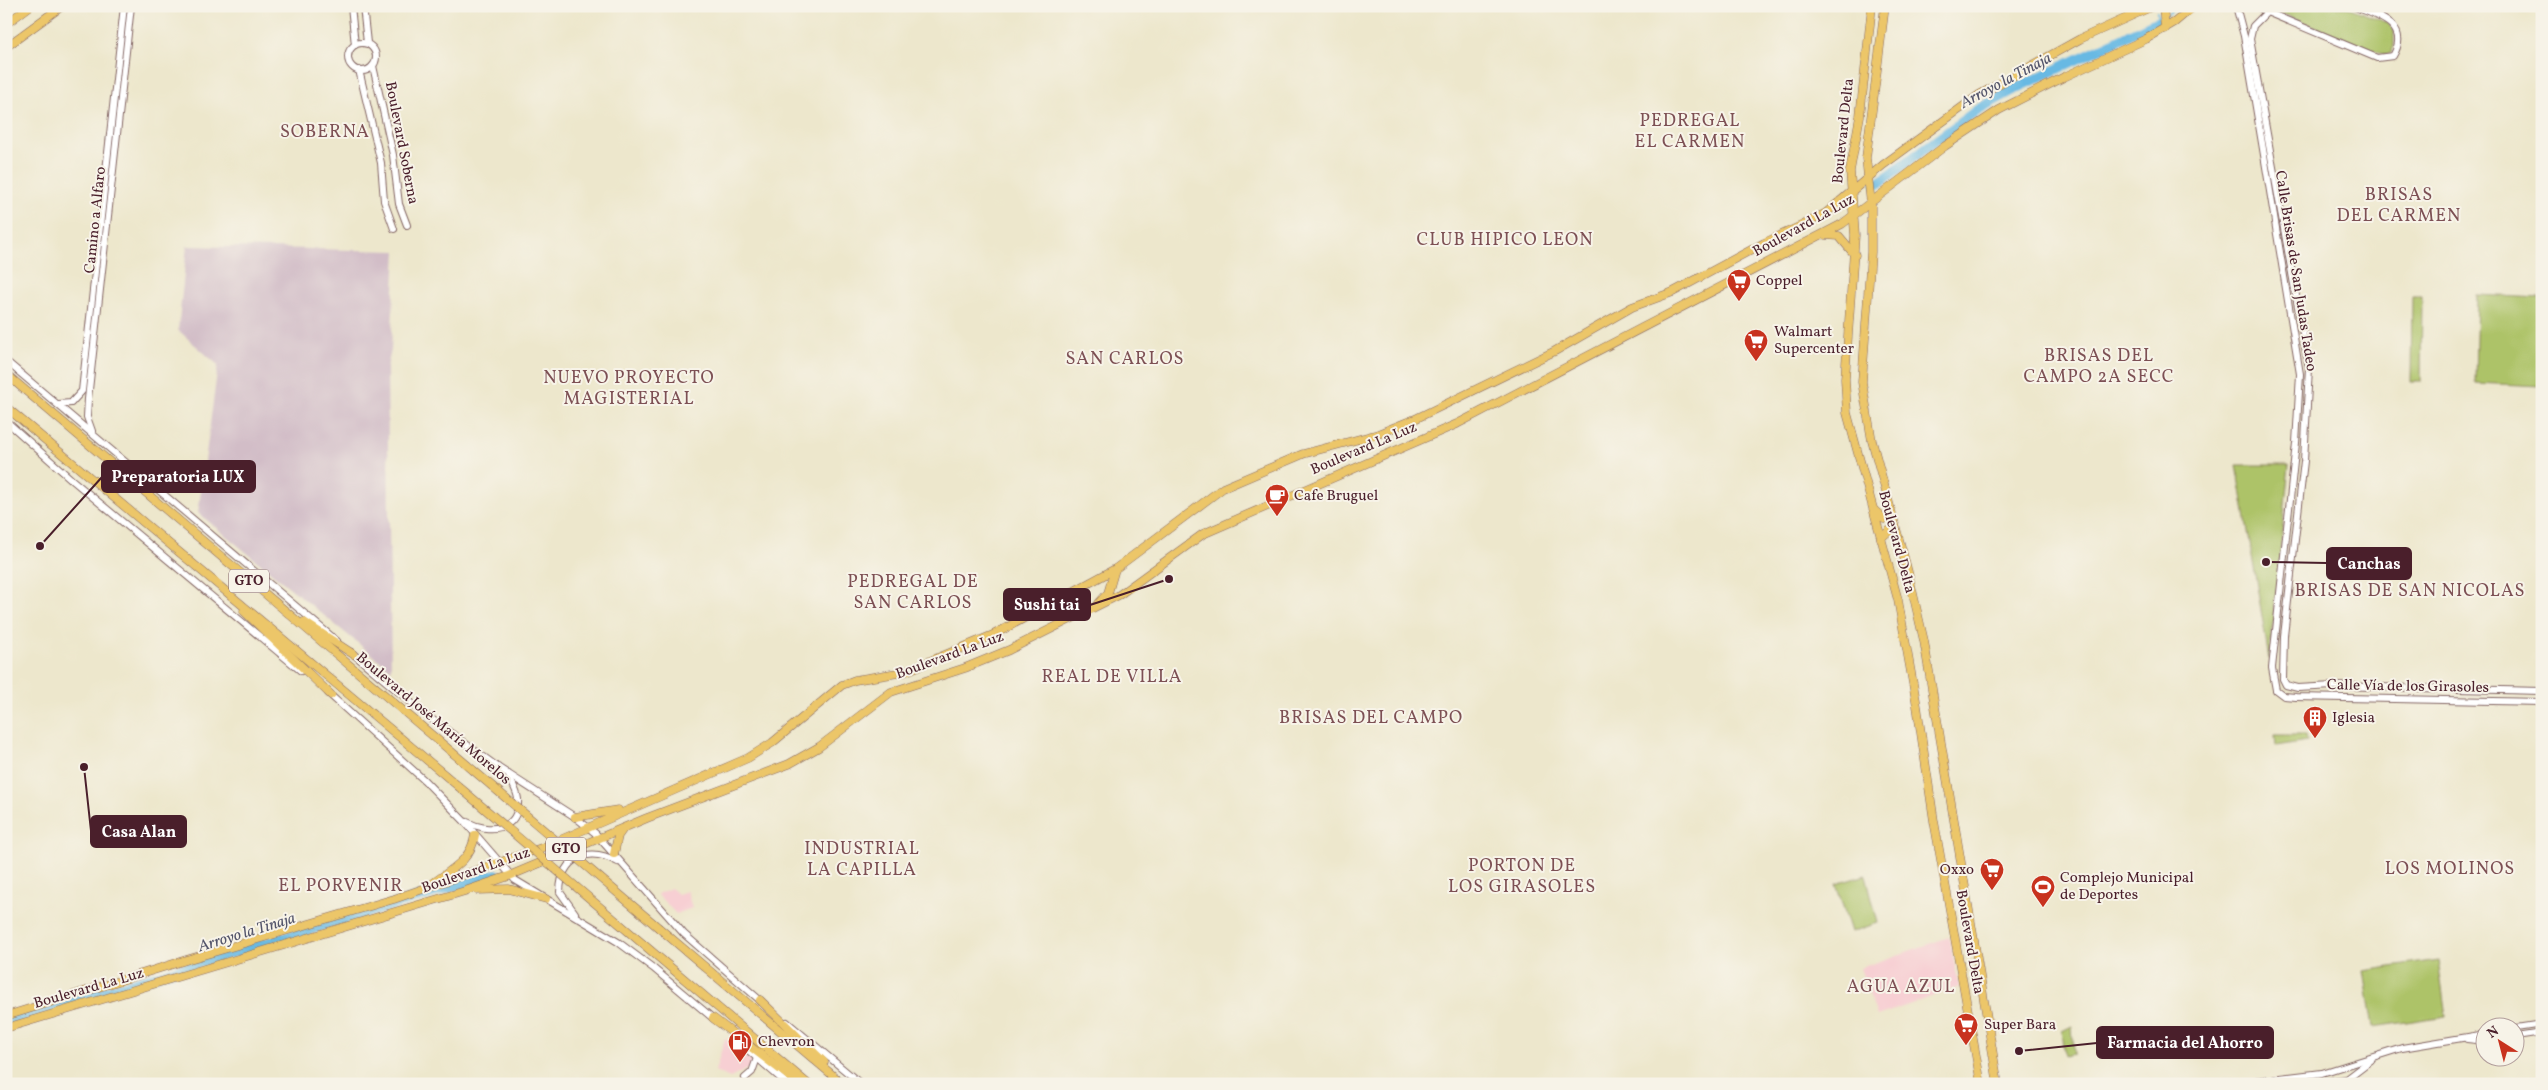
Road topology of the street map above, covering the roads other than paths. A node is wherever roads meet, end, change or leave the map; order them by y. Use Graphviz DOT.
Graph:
graph roads {
  1 [pos="30,6"];
  2 [pos="62,6"];
  3 [pos="124,6"];
  4 [pos="131,6"];
  5 [pos="351,6"];
  6 [pos="363,6"];
  7 [pos="1872,6"];
  8 [pos="1885,6"];
  9 [pos="2153,6"];
  10 [pos="2163,6"];
  11 [pos="2194,6"];
  12 [pos="2236,6"];
  13 [pos="2257,6"];
  14 [pos="2353,6"];
  15 [pos="2267,12"];
  16 [pos="6,24"];
  17 [pos="2165,29"];
  18 [pos="1869,36"];
  19 [pos="1882,37"];
  20 [pos="367,43"];
  21 [pos="354,45"];
  22 [pos="6,47"];
  23 [pos="373,66"];
  24 [pos="359,70"];
  25 [pos="2249,74"];
  26 [pos="2259,76"];
  27 [pos="1866,158"];
  28 [pos="107,162"];
  29 [pos="115,162"];
  30 [pos="394,162"];
  31 [pos="381,163"];
  32 [pos="1884,164"];
  33 [pos="1867,178"];
  34 [pos="1851,191"];
  35 [pos="1871,204"];
  36 [pos="1854,215"];
  37 [pos="407,225"];
  38 [pos="394,229"];
  39 [pos="1815,237"];
  40 [pos="1855,256"];
  41 [pos="97,258"];
  42 [pos="104,258"];
  43 [pos="6,361"];
  44 [pos="6,370"];
  45 [pos="6,374"];
  46 [pos="27,391"];
  47 [pos="58,404"];
  48 [pos="7,407"];
  49 [pos="6,422"];
  50 [pos="94,434"];
  51 [pos="2294,461"];
  52 [pos="2304,461"];
  53 [pos="1890,506"];
  54 [pos="1873,509"];
  55 [pos="1898,536"];
  56 [pos="1881,538"];
  57 [pos="1115,569"];
  58 [pos="1103,576"];
  59 [pos="1111,583"];
  60 [pos="1119,595"];
  61 [pos="236,599"];
  62 [pos="275,603"];
  63 [pos="1092,609"];
  64 [pos="353,654"];
  65 [pos="904,672"];
  66 [pos="909,685"];
  67 [pos="2286,685"];
  68 [pos="2276,690"];
  69 [pos="2542,691"];
  70 [pos="331,695"];
  71 [pos="2542,702"];
  72 [pos="508,774"];
  73 [pos="637,805"];
  74 [pos="576,817"];
  75 [pos="464,821"];
  76 [pos="589,828"];
  77 [pos="624,828"];
  78 [pos="475,835"];
  79 [pos="601,838"];
  80 [pos="614,854"];
  81 [pos="498,863"];
  82 [pos="623,865"];
  83 [pos="509,876"];
  84 [pos="427,888"];
  85 [pos="465,891"];
  86 [pos="546,899"];
  87 [pos="594,928"];
  88 [pos="760,1000"];
  89 [pos="6,1016"];
  90 [pos="713,1018"];
  91 [pos="2542,1024"];
  92 [pos="2526,1026"];
  93 [pos="6,1028"];
  94 [pos="2542,1033"];
  95 [pos="2476,1036"];
  96 [pos="2526,1036"];
  97 [pos="2466,1038"];
  98 [pos="2476,1040"];
  99 [pos="2376,1056"];
  100 [pos="758,1058"];
  101 [pos="746,1078"];
  102 [pos="841,1082"];
  103 [pos="787,1084"];
  104 [pos="799,1084"];
  105 [pos="808,1084"];
  106 [pos="861,1084"];
  107 [pos="1980,1084"];
  108 [pos="1998,1084"];
  109 [pos="2229,1084"];
  110 [pos="2310,1084"];
  1 -- 16 [label="main road"];
  2 -- 22 [label="main road"];
  3 -- 28 [label="street, Camino a Alfaro"];
  4 -- 29 [label="street, Camino a Alfaro"];
  5 -- 21 [label="street"];
  6 -- 20 [label="street"];
  7 -- 18 [label="main road, Boulevard Delta"];
  8 -- 19 [label="main road, Boulevard Delta"];
  9 -- 32 [label="main road, Boulevard La Luz"];
  10 -- 17 [label="main road"];
  11 -- 17 [label="main road, Boulevard La Luz"];
  12 -- 25 [label="street, Calle Brisas de San Judas Tadeo"];
  13 -- 15 [label="street"];
  14 -- 15 [label="street"];
  15 -- 26 [label="street, Calle Brisas de San Judas Tadeo"];
  17 -- 35 [label="main road, Boulevard La Luz"];
  18 -- 19 [label="main road"];
  18 -- 34 [label="main road, Boulevard Delta"];
  19 -- 27 [label="main road, Boulevard Delta"];
  20 -- 21 [label="street"];
  20 -- 23 [label="street"];
  21 -- 24 [label="street"];
  23 -- 24 [label="street"];
  23 -- 30 [label="street, Boulevard Soberna"];
  24 -- 31 [label="street, Boulevard Soberna"];
  25 -- 26 [label="street"];
  25 -- 51 [label="street, Calle Brisas de San Judas Tadeo"];
  26 -- 52 [label="street, Calle Brisas de San Judas Tadeo"];
  27 -- 32 [label="main road"];
  27 -- 33 [label="main road, Boulevard Delta"];
  28 -- 29 [label="street"];
  28 -- 41 [label="street, Camino a Alfaro"];
  29 -- 42 [label="street, Camino a Alfaro"];
  30 -- 31 [label="street"];
  30 -- 37 [label="street, Boulevard Soberna"];
  31 -- 38 [label="street, Boulevard Soberna"];
  32 -- 33 [label="main road, Boulevard La Luz"];
  33 -- 34 [label="main road, Boulevard La Luz"];
  33 -- 35 [label="main road, Boulevard Delta"];
  34 -- 36 [label="main road, Boulevard Delta"];
  34 -- 57 [label="main road, Boulevard La Luz"];
  35 -- 36 [label="main road, Boulevard La Luz"];
  35 -- 53 [label="main road, Boulevard Delta"];
  36 -- 39 [label="main road, Boulevard La Luz"];
  36 -- 40 [label="main road, Boulevard Delta"];
  39 -- 40 [label="main road"];
  39 -- 60 [label="main road, Boulevard La Luz"];
  40 -- 54 [label="main road, Boulevard Delta"];
  41 -- 42 [label="street"];
  41 -- 47 [label="street, Camino a Alfaro"];
  42 -- 50 [label="street, Camino a Alfaro"];
  43 -- 47 [label="street"];
  44 -- 46 [label="main road"];
  45 -- 46 [label="main road, Boulevard José María Morelos / GTO"];
  46 -- 62 [label="main road, Boulevard José María Morelos / GTO"];
  47 -- 50 [label="street"];
  48 -- 61 [label="main road, GTO"];
  49 -- 70 [label="street"];
  50 -- 64 [label="street"];
  51 -- 52 [label="street"];
  51 -- 68 [label="street, Calle Brisas de San Judas Tadeo"];
  52 -- 67 [label="street, Calle Brisas de San Judas Tadeo"];
  53 -- 54 [label="main road"];
  53 -- 55 [label="main road, Boulevard Delta"];
  54 -- 56 [label="main road, Boulevard Delta"];
  55 -- 56 [label="main road"];
  55 -- 108 [label="main road, Boulevard Delta"];
  56 -- 107 [label="main road, Boulevard Delta"];
  57 -- 58 [label="main road, Boulevard La Luz"];
  57 -- 59 [label="main road"];
  58 -- 59 [label="main road"];
  58 -- 65 [label="main road, Boulevard La Luz"];
  59 -- 60 [label="main road"];
  59 -- 63 [label="main road"];
  60 -- 63 [label="main road, Boulevard La Luz"];
  61 -- 70 [label="main road"];
  61 -- 105 [label="main road, GTO, bridge"];
  62 -- 64 [label="main road"];
  62 -- 102 [label="main road, Boulevard José María Morelos / GTO, bridge"];
  63 -- 66 [label="main road, Boulevard La Luz"];
  64 -- 72 [label="street"];
  65 -- 66 [label="main road"];
  65 -- 73 [label="main road, Boulevard La Luz"];
  66 -- 77 [label="main road, Boulevard La Luz"];
  67 -- 69 [label="street, Calle Vía de los Girasoles"];
  68 -- 71 [label="street, Calle Vía de los Girasoles"];
  70 -- 75 [label="street"];
  72 -- 74 [label="street"];
  72 -- 75 [label="street"];
  73 -- 74 [label="main road"];
  73 -- 76 [label="main road, Boulevard La Luz"];
  74 -- 76 [label="street"];
  75 -- 78 [label="street"];
  76 -- 79 [label="street"];
  76 -- 81 [label="main road, Boulevard La Luz"];
  77 -- 79 [label="main road, Boulevard La Luz"];
  77 -- 80 [label="main road"];
  78 -- 81 [label="street"];
  78 -- 84 [label="main road"];
  79 -- 80 [label="street"];
  79 -- 83 [label="main road, Boulevard La Luz"];
  80 -- 82 [label="street"];
  81 -- 83 [label="street"];
  81 -- 84 [label="main road, Boulevard La Luz"];
  82 -- 87 [label="street"];
  82 -- 88 [label="street"];
  83 -- 85 [label="main road, Boulevard La Luz"];
  83 -- 86 [label="street"];
  84 -- 89 [label="main road, Boulevard La Luz"];
  85 -- 86 [label="main road"];
  85 -- 93 [label="main road, Boulevard La Luz"];
  86 -- 87 [label="street"];
  87 -- 90 [label="street"];
  88 -- 102 [label="main road"];
  88 -- 106 [label="street"];
  90 -- 100 [label="street"];
  90 -- 104 [label="main road"];
  91 -- 92 [label="street"];
  94 -- 96 [label="street"];
  95 -- 97 [label="street"];
  97 -- 98 [label="street"];
  97 -- 99 [label="street"];
  99 -- 109 [label="street"];
  99 -- 110 [label="street"];
  100 -- 101 [label="street"];
  100 -- 103 [label="street"];
}
